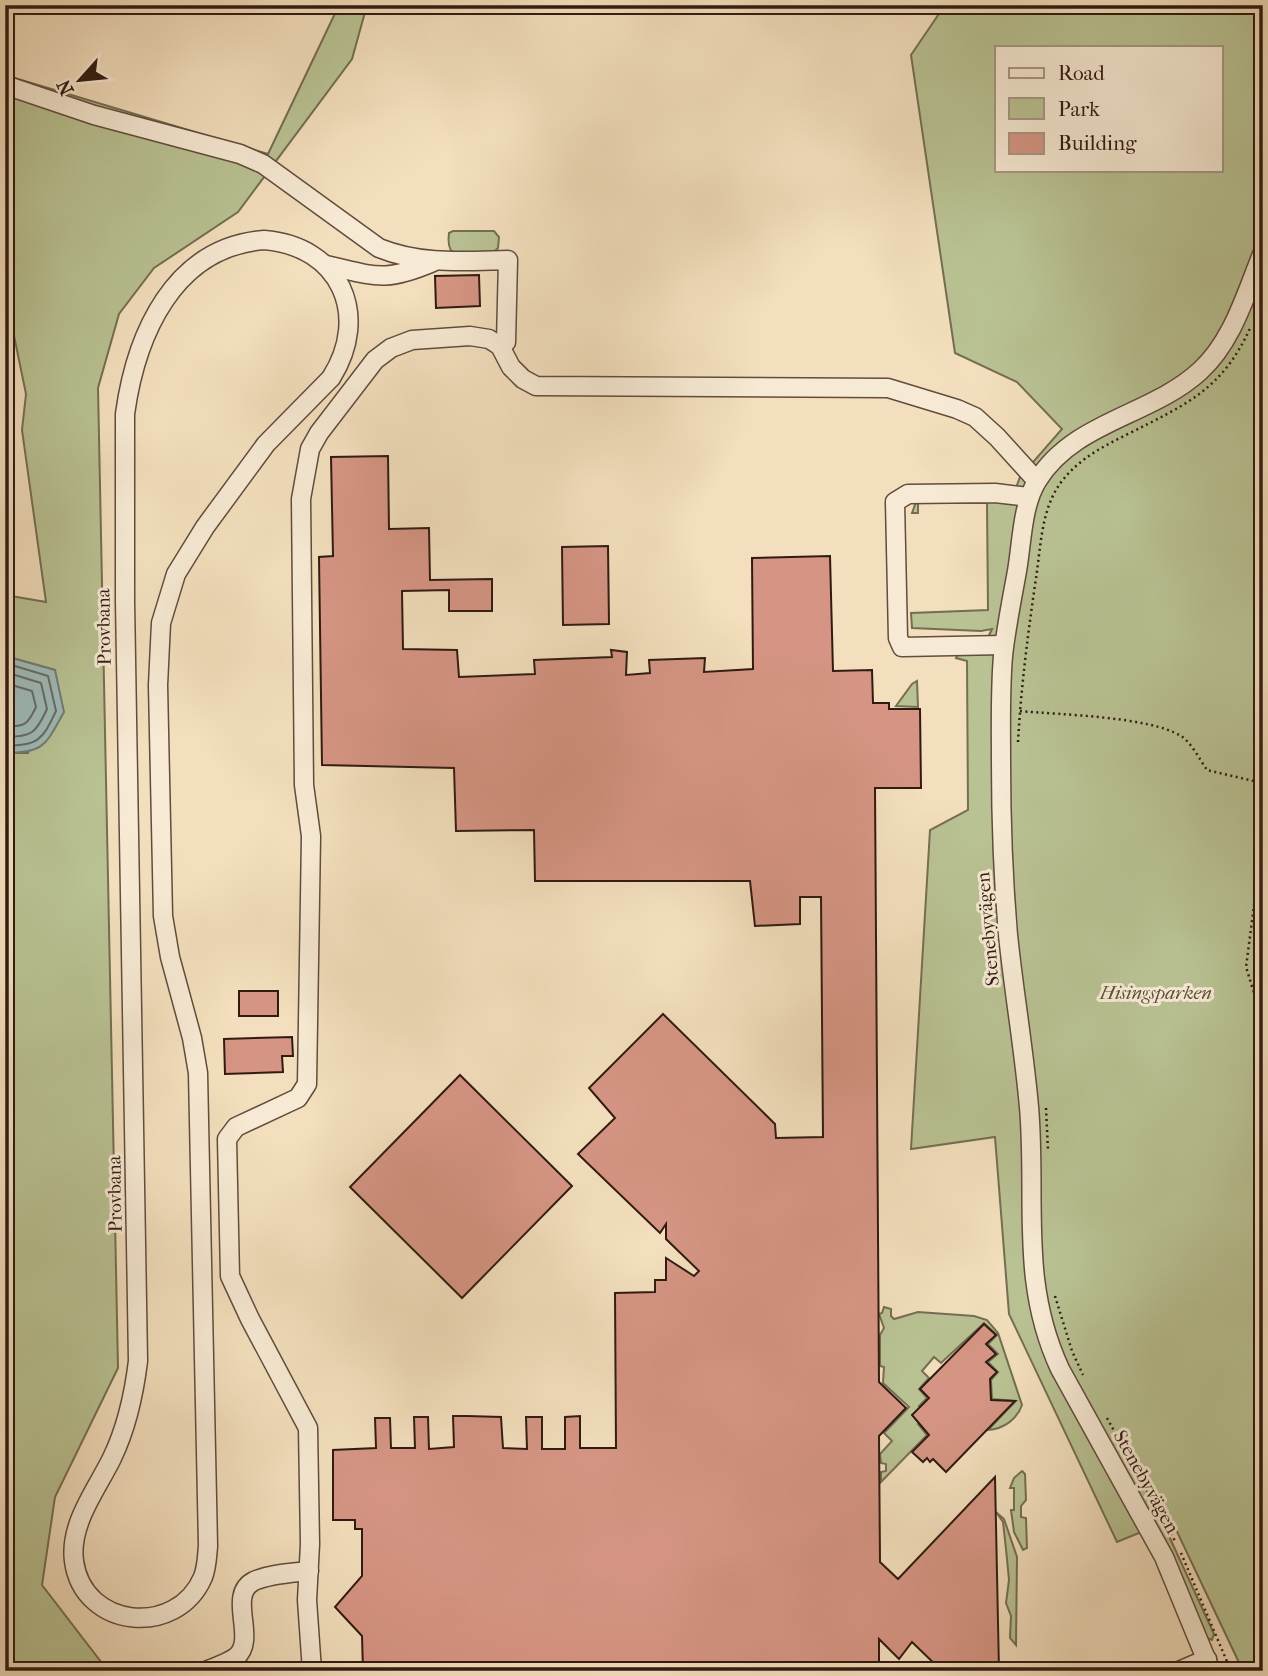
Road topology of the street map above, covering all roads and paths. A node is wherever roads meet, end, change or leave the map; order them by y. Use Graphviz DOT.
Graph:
graph roads {
  1 [pos="5,85"];
  2 [pos="1263,252"];
  3 [pos="433,262"];
  4 [pos="326,265"];
  5 [pos="1263,301"];
  6 [pos="500,346"];
  7 [pos="1037,481"];
  8 [pos="1029,497"];
  9 [pos="1004,645"];
  10 [pos="1020,711"];
  11 [pos="1018,746"];
  12 [pos="1263,756"];
  13 [pos="1258,782"];
  14 [pos="1263,1022"];
  15 [pos="1046,1102"];
  16 [pos="1048,1150"];
  17 [pos="1054,1289"];
  18 [pos="1087,1385"];
  19 [pos="1106,1417"];
  20 [pos="309,1571"];
  21 [pos="1209,1665"];
  22 [pos="206,1671"];
  23 [pos="312,1671"];
  24 [pos="1179,1671"];
  25 [pos="1231,1671"];
  1 -- 3 [label="street"];
  2 -- 7 [label="street, Stenebyvägen"];
  3 -- 4 [label="street"];
  3 -- 6 [label="street"];
  4 -- 4 [label="street, Provbana"];
  5 -- 10 [label="path"];
  6 -- 7 [label="street"];
  6 -- 20 [label="street"];
  7 -- 8 [label="street, Stenebyvägen"];
  8 -- 9 [label="street, Stenebyvägen"];
  8 -- 9 [label="street"];
  9 -- 21 [label="street, Stenebyvägen"];
  10 -- 11 [label="path"];
  10 -- 13 [label="path"];
  12 -- 13 [label="path"];
  13 -- 14 [label="path"];
  15 -- 16 [label="path"];
  17 -- 18 [label="path"];
  19 -- 25 [label="path"];
  20 -- 22 [label="street"];
  20 -- 23 [label="street"];
  21 -- 24 [label="street"];
}
